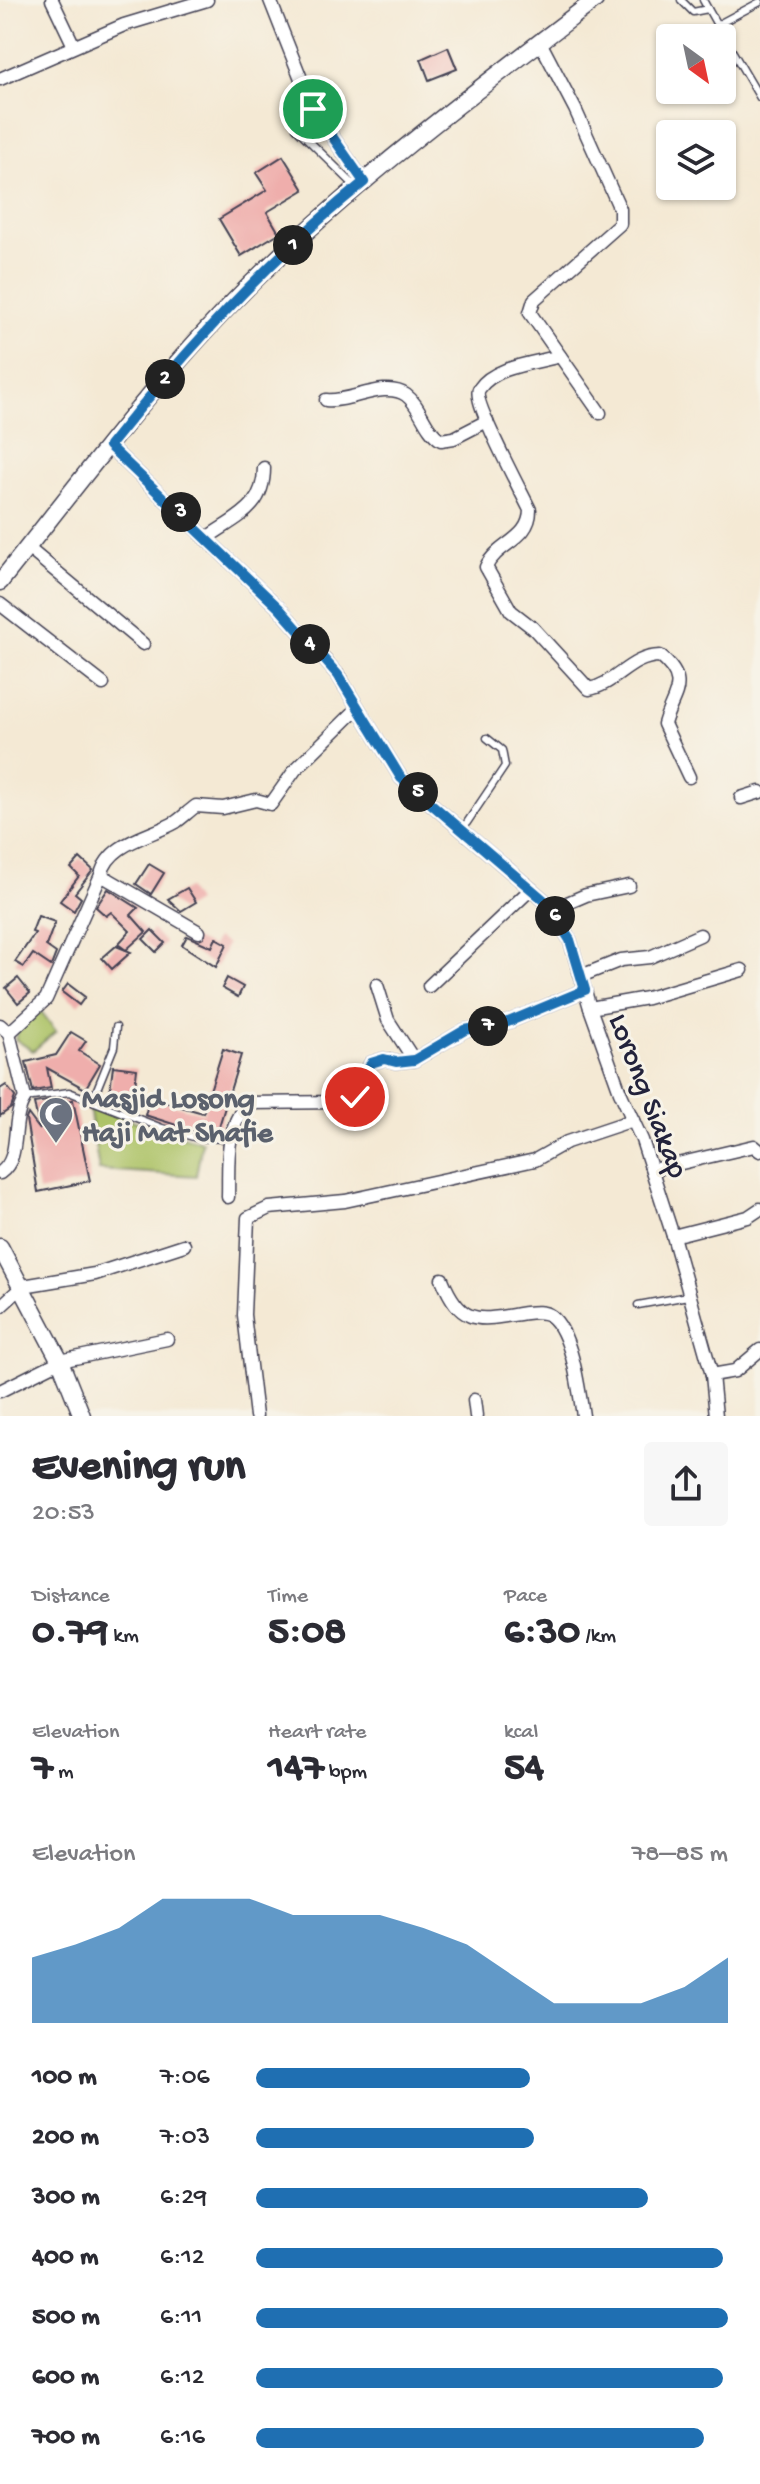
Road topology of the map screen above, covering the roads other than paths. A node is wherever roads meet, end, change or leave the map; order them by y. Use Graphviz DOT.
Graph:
graph roads {
  1 [pos="52,0"];
  2 [pos="207,0"];
  3 [pos="270,0"];
  4 [pos="595,0"];
  5 [pos="681,0"];
  6 [pos="703,0"];
  7 [pos="760,2"];
  8 [pos="185,3"];
  9 [pos="708,9"];
  10 [pos="716,24"];
  11 [pos="719,24"];
  12 [pos="540,42"];
  13 [pos="74,46"];
  14 [pos="736,57"];
  15 [pos="0,79"];
  16 [pos="760,98"];
  17 [pos="296,128"];
  18 [pos="361,185"];
  19 [pos="560,356"];
  20 [pos="326,400"];
  21 [pos="600,413"];
  22 [pos="487,421"];
  23 [pos="109,446"];
  24 [pos="264,468"];
  25 [pos="208,537"];
  26 [pos="28,548"];
  27 [pos="0,582"];
  28 [pos="0,604"];
  29 [pos="143,644"];
  30 [pos="103,684"];
  31 [pos="358,708"];
  32 [pos="487,738"];
  33 [pos="689,777"];
  34 [pos="760,792"];
  35 [pos="741,798"];
  36 [pos="462,830"];
  37 [pos="101,875"];
  38 [pos="629,886"];
  39 [pos="531,889"];
  40 [pos="551,910"];
  41 [pos="199,932"];
  42 [pos="700,935"];
  43 [pos="742,970"];
  44 [pos="581,976"];
  45 [pos="377,985"];
  46 [pos="429,986"];
  47 [pos="585,990"];
  48 [pos="590,1008"];
  49 [pos="116,1027"];
  50 [pos="5,1029"];
  51 [pos="414,1060"];
  52 [pos="25,1098"];
  53 [pos="93,1099"];
  54 [pos="633,1120"];
  55 [pos="229,1139"];
  56 [pos="760,1151"];
  57 [pos="652,1170"];
  58 [pos="0,1173"];
  59 [pos="228,1197"];
  60 [pos="760,1209"];
  61 [pos="673,1236"];
  62 [pos="184,1245"];
  63 [pos="0,1247"];
  64 [pos="442,1279"];
  65 [pos="23,1286"];
  66 [pos="688,1296"];
  67 [pos="638,1305"];
  68 [pos="0,1307"];
  69 [pos="167,1339"];
  70 [pos="760,1350"];
  71 [pos="60,1361"];
  72 [pos="712,1375"];
  73 [pos="0,1391"];
  74 [pos="474,1400"];
  75 [pos="82,1416"];
  76 [pos="256,1416"];
  77 [pos="476,1416"];
  78 [pos="583,1416"];
  79 [pos="716,1416"];
  1 -- 13 [label="street"];
  2 -- 8 [label="street"];
  3 -- 18 [label="street"];
  4 -- 12 [label="street"];
  5 -- 9 [label="lane"];
  6 -- 9 [label="lane"];
  7 -- 11 [label="lane"];
  8 -- 13 [label="street"];
  9 -- 10 [label="lane"];
  12 -- 18 [label="street"];
  12 -- 19 [label="street"];
  13 -- 15 [label="street"];
  14 -- 16 [label="lane"];
  17 -- 18 [label="lane"];
  18 -- 23 [label="street"];
  19 -- 21 [label="street"];
  19 -- 22 [label="street"];
  20 -- 22 [label="street"];
  22 -- 33 [label="street"];
  23 -- 25 [label="street, Lorong Siakap"];
  23 -- 26 [label="street"];
  24 -- 25 [label="street"];
  25 -- 31 [label="street, Lorong Siakap"];
  26 -- 27 [label="street"];
  26 -- 29 [label="street"];
  28 -- 30 [label="street"];
  31 -- 36 [label="street, Lorong Siakap"];
  31 -- 37 [label="street"];
  32 -- 36 [label="lane"];
  34 -- 35 [label="street"];
  36 -- 39 [label="street, Lorong Siakap"];
  37 -- 41 [label="street"];
  37 -- 50 [label="street"];
  38 -- 40 [label="street"];
  39 -- 40 [label="street, Lorong Siakap"];
  39 -- 46 [label="street"];
  40 -- 44 [label="street, Lorong Siakap"];
  42 -- 44 [label="street"];
  43 -- 48 [label="street"];
  44 -- 47 [label="street, Lorong Siakap"];
  45 -- 51 [label="street"];
  47 -- 48 [label="street, Lorong Siakap"];
  47 -- 51 [label="street"];
  48 -- 54 [label="street, Lorong Siakap"];
  49 -- 53 [label="lane"];
  50 -- 52 [label="street"];
  51 -- 55 [label="street"];
  52 -- 53 [label="lane"];
  52 -- 58 [label="street"];
  53 -- 55 [label="lane"];
  54 -- 57 [label="street, Lorong Siakap"];
  54 -- 76 [label="street"];
  55 -- 59 [label="street"];
  56 -- 57 [label="street"];
  57 -- 61 [label="street, Lorong Siakap"];
  60 -- 61 [label="street"];
  61 -- 66 [label="street, Lorong Siakap"];
  62 -- 65 [label="street"];
  63 -- 65 [label="street"];
  64 -- 78 [label="street"];
  65 -- 68 [label="street"];
  65 -- 71 [label="street"];
  66 -- 67 [label="lane"];
  66 -- 72 [label="street, Lorong Siakap"];
  69 -- 71 [label="street"];
  70 -- 72 [label="street"];
  71 -- 73 [label="street"];
  71 -- 75 [label="street"];
  72 -- 79 [label="street, Lorong Siakap"];
  74 -- 77 [label="street"];
}
